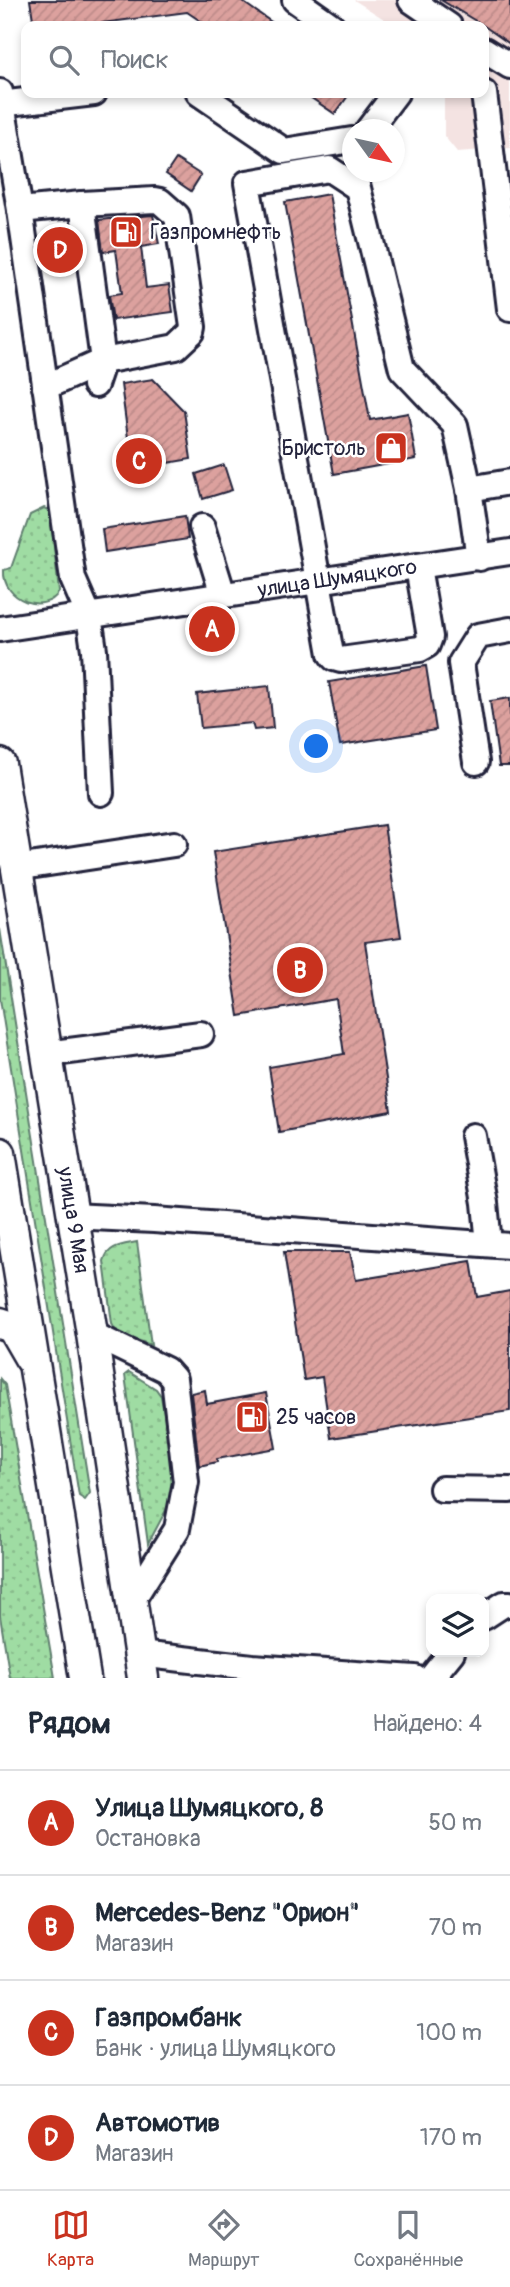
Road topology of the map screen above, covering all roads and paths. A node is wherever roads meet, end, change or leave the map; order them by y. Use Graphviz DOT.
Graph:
graph roads {
  1 [pos="295,0"];
  2 [pos="411,0"];
  3 [pos="325,21"];
  4 [pos="442,21"];
  5 [pos="489,53"];
  6 [pos="510,66"];
  7 [pos="28,98"];
  8 [pos="206,98"];
  9 [pos="392,98"];
  10 [pos="485,98"];
  11 [pos="1,100"];
  12 [pos="376,119"];
  13 [pos="342,142"];
  14 [pos="82,204"];
  15 [pos="20,211"];
  16 [pos="510,309"];
  17 [pos="99,373"];
  18 [pos="45,387"];
  19 [pos="510,482"];
  20 [pos="469,489"];
  21 [pos="202,527"];
  22 [pos="510,552"];
  23 [pos="479,558"];
  24 [pos="418,567"];
  25 [pos="318,580"];
  26 [pos="223,596"];
  27 [pos="89,616"];
  28 [pos="0,629"];
  29 [pos="510,630"];
  30 [pos="476,762"];
  31 [pos="0,764"];
  32 [pos="101,793"];
  33 [pos="174,844"];
  34 [pos="16,868"];
  35 [pos="201,1034"];
  36 [pos="46,1054"];
  37 [pos="473,1136"];
  38 [pos="0,1153"];
  39 [pos="71,1216"];
  40 [pos="500,1245"];
  41 [pos="0,1323"];
  42 [pos="92,1334"];
  43 [pos="37,1368"];
  44 [pos="442,1489"];
  45 [pos="510,1490"];
  46 [pos="130,1604"];
  47 [pos="510,1604"];
  48 [pos="489,1614"];
  49 [pos="448,1657"];
  50 [pos="141,1666"];
  51 [pos="252,1673"];
  52 [pos="85,1678"];
  53 [pos="415,1678"];
  54 [pos="431,1678"];
  1 -- 3 [label="street"];
  2 -- 4 [label="street"];
  5 -- 6 [label="street"];
  7 -- 11 [label="street"];
  8 -- 13 [label="street"];
  9 -- 12 [label="street"];
  10 -- 16 [label="street"];
  11 -- 15 [label="street"];
  14 -- 15 [label="street"];
  14 -- 17 [label="street"];
  14 -- 17 [label="street"];
  15 -- 18 [label="street"];
  17 -- 18 [label="street"];
  18 -- 27 [label="street"];
  19 -- 20 [label="street"];
  20 -- 23 [label="street"];
  20 -- 25 [label="street"];
  21 -- 26 [label="street"];
  22 -- 23 [label="street, улица Шумяцкого"];
  23 -- 24 [label="street, улица Шумяцкого"];
  24 -- 25 [label="street, улица Шумяцкого"];
  24 -- 25 [label="street"];
  25 -- 26 [label="street, улица Шумяцкого"];
  26 -- 27 [label="street, улица Шумяцкого"];
  27 -- 28 [label="street, улица Шумяцкого"];
  27 -- 32 [label="street"];
  29 -- 30 [label="street"];
  31 -- 34 [label="main road, улица 9 Мая"];
  33 -- 34 [label="street"];
  34 -- 36 [label="main road, улица 9 Мая"];
  35 -- 36 [label="street"];
  36 -- 39 [label="main road, улица 9 Мая"];
  37 -- 40 [label="street"];
  38 -- 43 [label="main road"];
  39 -- 40 [label="street"];
  39 -- 42 [label="main road, улица 9 Мая"];
  41 -- 43 [label="main road"];
  42 -- 46 [label="main road, улица 9 Мая"];
  42 -- 46 [label="street"];
  43 -- 52 [label="main road"];
  44 -- 45 [label="street"];
  46 -- 50 [label="main road, улица 9 Мая"];
  47 -- 48 [label="street"];
  49 -- 54 [label="street"];
  50 -- 51 [label="street"];
  51 -- 53 [label="street"];
}
